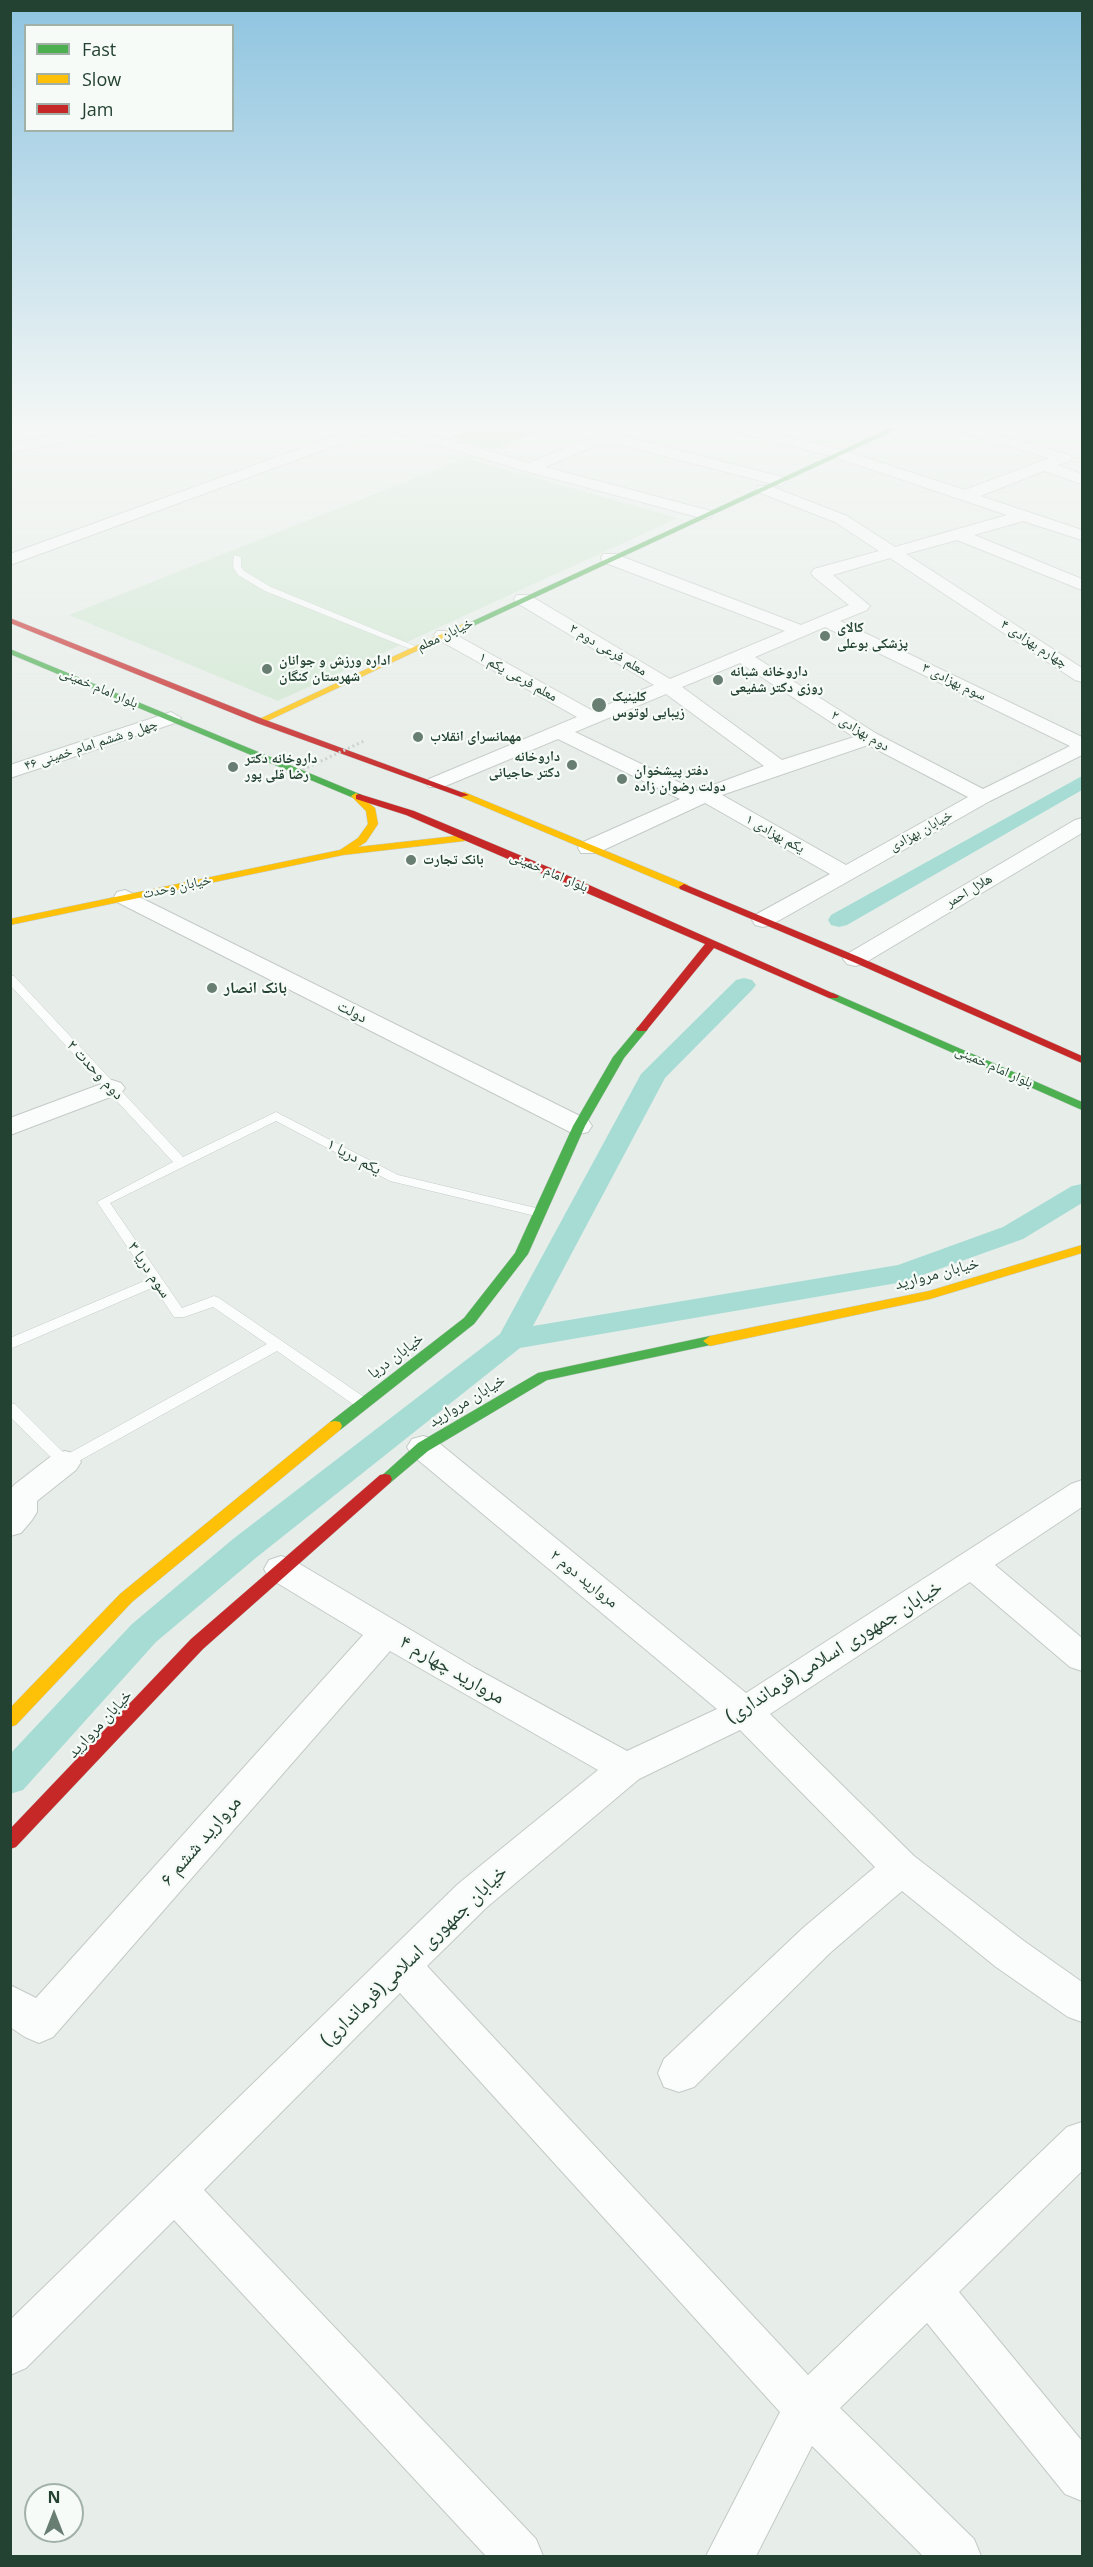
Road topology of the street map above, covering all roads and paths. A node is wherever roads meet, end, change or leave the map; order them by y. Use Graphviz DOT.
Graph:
graph roads {
  1 [pos="41,549"];
  2 [pos="629,549"];
  3 [pos="889,549"];
  4 [pos="905,549"];
  5 [pos="994,549"];
  6 [pos="894,552"];
  7 [pos="237,557"];
  8 [pos="609,558"];
  9 [pos="10,560"];
  10 [pos="1083,585"];
  11 [pos="523,599"];
  12 [pos="10,620"];
  13 [pos="826,621"];
  14 [pos="801,631"];
  15 [pos="443,636"];
  16 [pos="416,648"];
  17 [pos="10,651"];
  18 [pos="741,656"];
  19 [pos="1083,676"];
  20 [pos="668,686"];
  21 [pos="171,718"];
  22 [pos="592,718"];
  23 [pos="260,721"];
  24 [pos="559,732"];
  25 [pos="870,738"];
  26 [pos="364,741"];
  27 [pos="1083,746"];
  28 [pos="779,768"];
  29 [pos="10,772"];
  30 [pos="289,776"];
  31 [pos="443,786"];
  32 [pos="356,796"];
  33 [pos="701,797"];
  34 [pos="983,798"];
  35 [pos="410,813"];
  36 [pos="1083,824"];
  37 [pos="519,834"];
  38 [pos="498,835"];
  39 [pos="464,838"];
  40 [pos="550,838"];
  41 [pos="582,845"];
  42 [pos="343,852"];
  43 [pos="537,854"];
  44 [pos="549,871"];
  45 [pos="844,873"];
  46 [pos="125,897"];
  47 [pos="763,920"];
  48 [pos="10,922"];
  49 [pos="711,944"];
  50 [pos="855,959"];
  51 [pos="10,978"];
  52 [pos="1083,1060"];
  53 [pos="112,1088"];
  54 [pos="1083,1106"];
  55 [pos="579,1126"];
  56 [pos="10,1127"];
  57 [pos="180,1162"];
  58 [pos="540,1213"];
  59 [pos="1083,1249"];
  60 [pos="157,1281"];
  61 [pos="10,1344"];
  62 [pos="277,1345"];
  63 [pos="362,1402"];
  64 [pos="10,1408"];
  65 [pos="423,1446"];
  66 [pos="65,1462"];
  67 [pos="1083,1491"];
  68 [pos="10,1524"];
  69 [pos="971,1564"];
  70 [pos="281,1569"];
  71 [pos="386,1632"];
  72 [pos="1083,1657"];
  73 [pos="745,1712"];
  74 [pos="10,1720"];
  75 [pos="626,1768"];
  76 [pos="10,1842"];
  77 [pos="901,1868"];
  78 [pos="400,1966"];
  79 [pos="10,2003"];
  80 [pos="1083,2004"];
  81 [pos="679,2073"];
  82 [pos="1083,2142"];
  83 [pos="175,2190"];
  84 [pos="929,2291"];
  85 [pos="10,2352"];
  86 [pos="807,2408"];
  87 [pos="1083,2477"];
  88 [pos="519,2556"];
  89 [pos="730,2556"];
  90 [pos="957,2556"];
  1 -- 9 [label="street"];
  2 -- 8 [label="main road, خیابان معلم"];
  3 -- 6 [label="street, چهارم بهزادی ۴"];
  4 -- 6 [label="street"];
  5 -- 10 [label="street"];
  6 -- 13 [label="street"];
  6 -- 19 [label="street, چهارم بهزادی ۴"];
  7 -- 16 [label="lane"];
  8 -- 11 [label="main road, خیابان معلم"];
  8 -- 14 [label="street"];
  11 -- 15 [label="main road, خیابان معلم"];
  11 -- 20 [label="street, معلم فرعی دوم ۲"];
  12 -- 23 [label="main road, بلوار امام خمینی"];
  13 -- 14 [label="street"];
  13 -- 27 [label="street, سوم بهزادی ۳"];
  14 -- 18 [label="street"];
  15 -- 16 [label="main road, خیابان معلم"];
  15 -- 22 [label="street, معلم فرعی یکم ۱"];
  16 -- 23 [label="main road, خیابان معلم"];
  17 -- 21 [label="main road, بلوار امام خمینی"];
  18 -- 20 [label="street"];
  18 -- 25 [label="street, دوم بهزادی ۲"];
  20 -- 22 [label="street"];
  20 -- 28 [label="street, معلم فرعی دوم ۲"];
  21 -- 29 [label="street, چهل و ششم امام خمینی ۴۶"];
  21 -- 32 [label="main road, بلوار امام خمینی"];
  22 -- 24 [label="street"];
  23 -- 31 [label="main road, بلوار امام خمینی"];
  24 -- 31 [label="street"];
  24 -- 33 [label="street, یکم بهزادی ۱"];
  25 -- 28 [label="street"];
  25 -- 34 [label="street, دوم بهزادی ۲"];
  26 -- 30 [label="path, bridge"];
  27 -- 34 [label="street, خیابان بهزادی"];
  28 -- 33 [label="street"];
  31 -- 35 [label="main road"];
  31 -- 40 [label="main road, بلوار امام خمینی"];
  32 -- 35 [label="main road, بلوار امام خمینی"];
  32 -- 42 [label="main road, خیابان وحدت"];
  33 -- 41 [label="street"];
  33 -- 45 [label="street, یکم بهزادی ۱"];
  34 -- 45 [label="street, خیابان بهزادی"];
  35 -- 39 [label="main road, بلوار امام خمینی"];
  36 -- 50 [label="street, هلال احمر"];
  37 -- 40 [label="main road"];
  38 -- 39 [label="main road, خیابان وحدت"];
  39 -- 42 [label="main road, خیابان وحدت"];
  39 -- 44 [label="main road, بلوار امام خمینی"];
  40 -- 41 [label="main road, بلوار امام خمینی"];
  41 -- 47 [label="main road, بلوار امام خمینی"];
  42 -- 46 [label="main road, خیابان وحدت"];
  43 -- 44 [label="main road"];
  44 -- 49 [label="main road, بلوار امام خمینی"];
  45 -- 47 [label="street, خیابان بهزادی"];
  46 -- 48 [label="main road, خیابان وحدت"];
  46 -- 55 [label="street, دولت"];
  47 -- 50 [label="main road, بلوار امام خمینی"];
  49 -- 54 [label="main road, بلوار امام خمینی"];
  49 -- 55 [label="main road, خیابان دریا"];
  50 -- 52 [label="main road, بلوار امام خمینی"];
  51 -- 53 [label="lane, دوم وحدت ۲"];
  53 -- 56 [label="street"];
  53 -- 57 [label="lane, دوم وحدت ۲"];
  55 -- 58 [label="main road, خیابان دریا"];
  57 -- 58 [label="lane, یکم دریا ۱"];
  57 -- 60 [label="lane, سوم دریا ۳"];
  58 -- 63 [label="main road, خیابان دریا"];
  59 -- 65 [label="main road, خیابان مروارید"];
  60 -- 61 [label="lane"];
  60 -- 62 [label="lane, سوم دریا ۳"];
  62 -- 63 [label="lane, سوم دریا ۳"];
  62 -- 66 [label="lane"];
  63 -- 74 [label="main road, خیابان دریا"];
  64 -- 66 [label="lane"];
  65 -- 70 [label="main road, خیابان مروارید"];
  65 -- 73 [label="street, مروارید دوم ۲"];
  66 -- 68 [label="street"];
  67 -- 69 [label="street, خیابان جمهوری اسلامی(فرمانداری)"];
  69 -- 72 [label="street"];
  69 -- 73 [label="street, خیابان جمهوری اسلامی(فرمانداری)"];
  70 -- 71 [label="street, مروارید چهارم ۴"];
  70 -- 76 [label="main road, خیابان مروارید"];
  71 -- 75 [label="street, مروارید چهارم ۴"];
  71 -- 79 [label="street, مروارید ششم ۶"];
  73 -- 75 [label="street, خیابان جمهوری اسلامی(فرمانداری)"];
  73 -- 77 [label="street, مروارید دوم ۲"];
  75 -- 78 [label="street, خیابان جمهوری اسلامی(فرمانداری)"];
  77 -- 80 [label="street, مروارید دوم ۲"];
  77 -- 81 [label="street"];
  78 -- 83 [label="street, خیابان جمهوری اسلامی(فرمانداری)"];
  78 -- 86 [label="street"];
  82 -- 84 [label="street"];
  83 -- 85 [label="street, خیابان جمهوری اسلامی(فرمانداری)"];
  83 -- 88 [label="street"];
  84 -- 86 [label="street"];
  84 -- 87 [label="street"];
  86 -- 89 [label="street"];
  86 -- 90 [label="street"];
}
